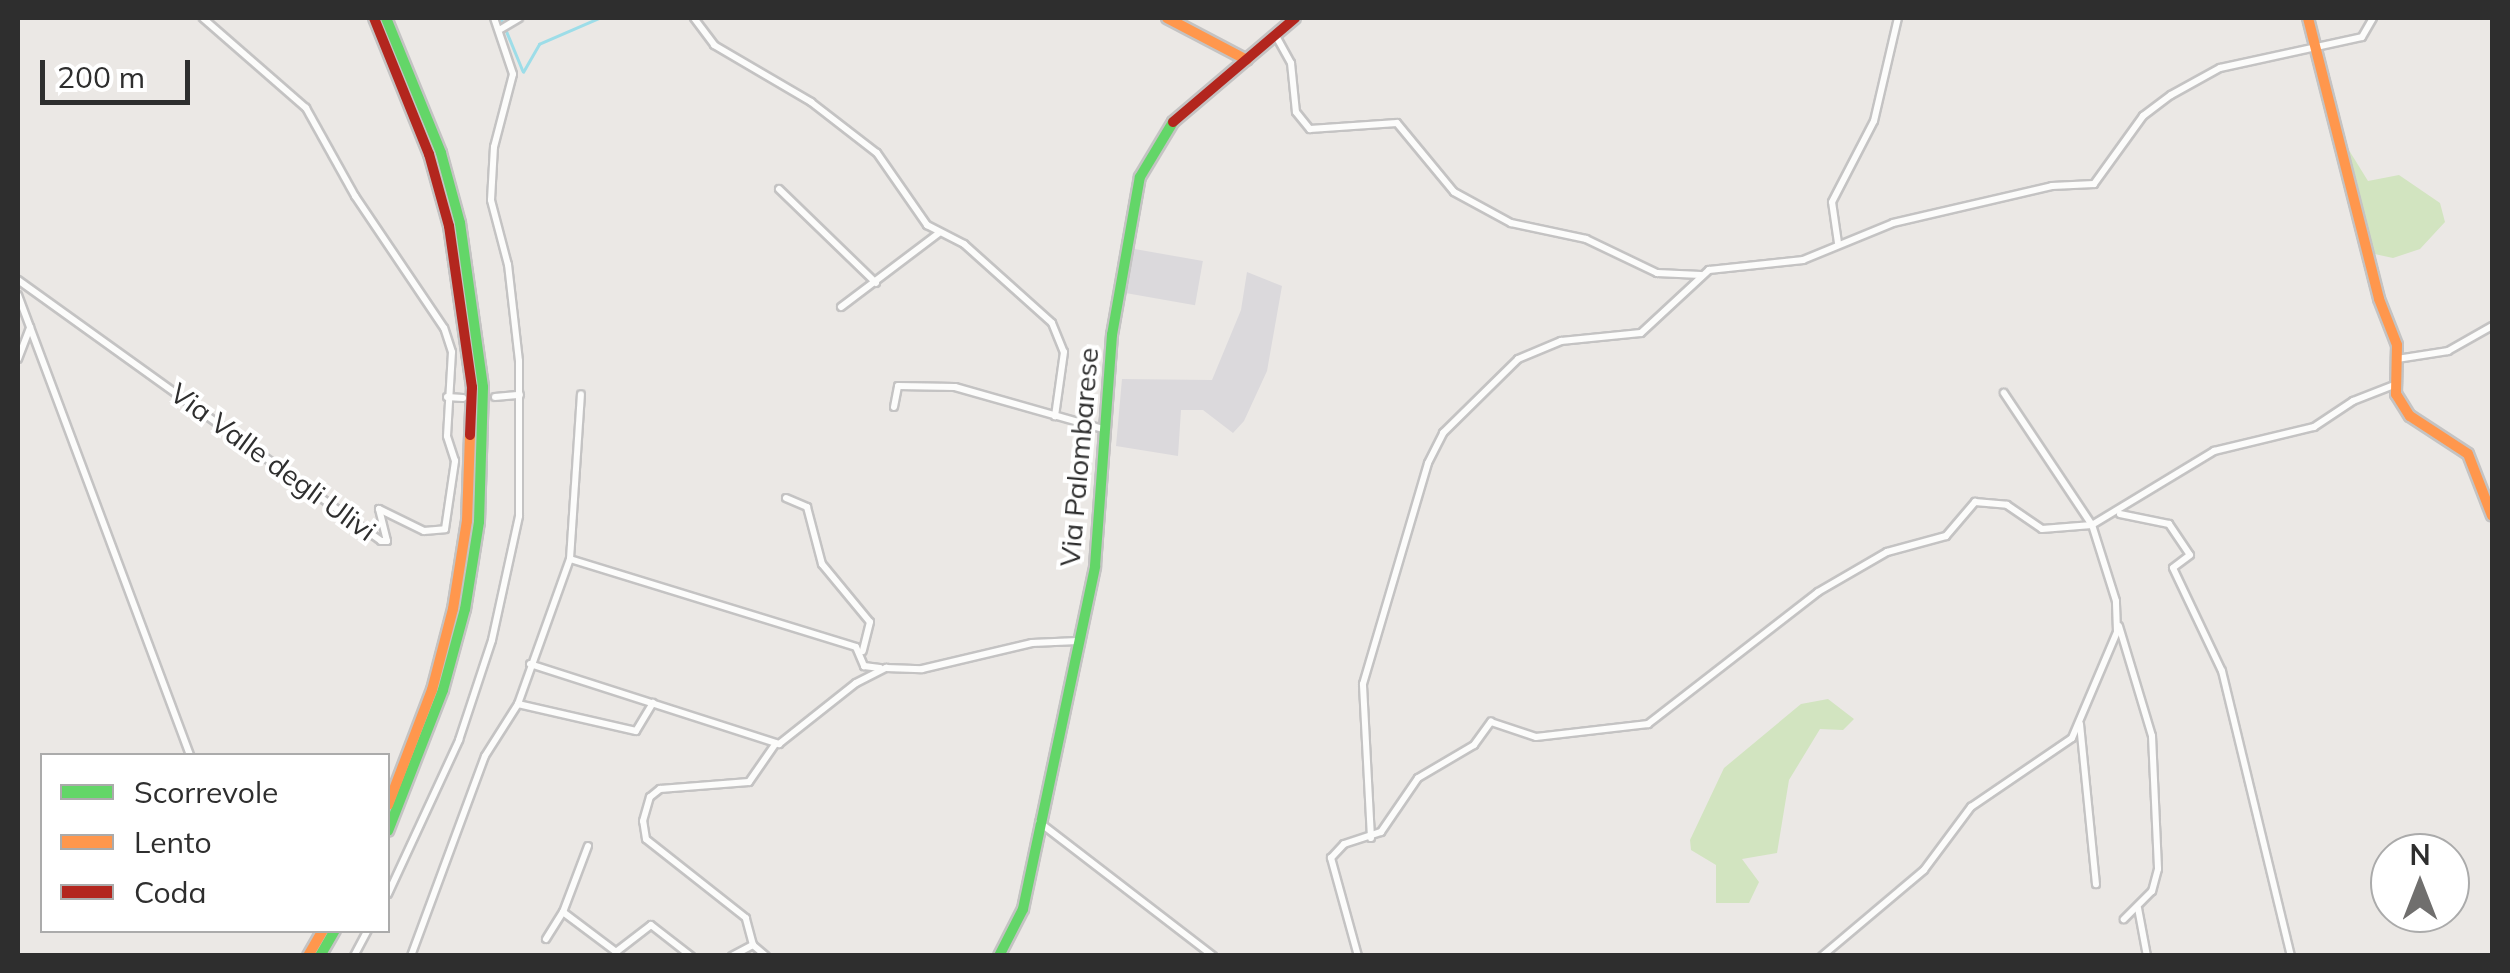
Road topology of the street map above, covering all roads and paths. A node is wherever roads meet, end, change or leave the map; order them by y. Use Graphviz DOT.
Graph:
graph roads {
  1 [pos="203,18"];
  2 [pos="374,18"];
  3 [pos="386,18"];
  4 [pos="494,18"];
  5 [pos="520,18"];
  6 [pos="694,18"];
  7 [pos="1167,18"];
  8 [pos="1295,18"];
  9 [pos="1898,18"];
  10 [pos="2308,18"];
  11 [pos="2373,18"];
  12 [pos="500,29"];
  13 [pos="1276,36"];
  14 [pos="2317,45"];
  15 [pos="1246,60"];
  16 [pos="779,189"];
  17 [pos="939,233"];
  18 [pos="1838,244"];
  19 [pos="1701,275"];
  20 [pos="18,280"];
  21 [pos="876,284"];
  22 [pos="18,295"];
  23 [pos="841,308"];
  24 [pos="30,326"];
  25 [pos="2492,326"];
  26 [pos="18,359"];
  27 [pos="2397,359"];
  28 [pos="2394,385"];
  29 [pos="2004,393"];
  30 [pos="581,394"];
  31 [pos="520,395"];
  32 [pos="448,397"];
  33 [pos="494,397"];
  34 [pos="463,398"];
  35 [pos="894,407"];
  36 [pos="1054,416"];
  37 [pos="1107,430"];
  38 [pos="786,498"];
  39 [pos="2119,514"];
  40 [pos="2492,516"];
  41 [pos="2092,525"];
  42 [pos="570,559"];
  43 [pos="2118,625"];
  44 [pos="1078,641"];
  45 [pos="863,650"];
  46 [pos="530,664"];
  47 [pos="886,668"];
  48 [pos="652,703"];
  49 [pos="518,704"];
  50 [pos="2080,723"];
  51 [pos="776,743"];
  52 [pos="189,753"];
  53 [pos="390,800"];
  54 [pos="1038,821"];
  55 [pos="390,826"];
  56 [pos="1371,838"];
  57 [pos="588,846"];
  58 [pos="2096,884"];
  59 [pos="390,890"];
  60 [pos="2139,906"];
  61 [pos="563,912"];
  62 [pos="2124,919"];
  63 [pos="321,933"];
  64 [pos="333,933"];
  65 [pos="366,933"];
  66 [pos="546,939"];
  67 [pos="753,945"];
  68 [pos="308,956"];
  69 [pos="320,956"];
  70 [pos="354,956"];
  71 [pos="411,956"];
  72 [pos="691,956"];
  73 [pos="732,956"];
  74 [pos="766,956"];
  75 [pos="999,956"];
  76 [pos="1213,956"];
  77 [pos="1358,956"];
  78 [pos="1822,956"];
  79 [pos="2147,956"];
  80 [pos="2291,956"];
  1 -- 32 [label="street, Via Valle degli Ulivi"];
  2 -- 53 [label="main road"];
  3 -- 55 [label="main road"];
  4 -- 12 [label="street"];
  5 -- 12 [label="street"];
  6 -- 17 [label="street"];
  7 -- 15 [label="main road"];
  8 -- 13 [label="main road, Via Palombarese"];
  9 -- 18 [label="street"];
  10 -- 14 [label="main road"];
  11 -- 14 [label="street"];
  12 -- 31 [label="street"];
  13 -- 15 [label="main road, Via Palombarese"];
  13 -- 19 [label="street"];
  14 -- 18 [label="street"];
  14 -- 27 [label="main road"];
  15 -- 37 [label="main road, Via Palombarese"];
  16 -- 21 [label="street"];
  17 -- 21 [label="street"];
  17 -- 36 [label="street"];
  18 -- 19 [label="street"];
  19 -- 56 [label="street"];
  20 -- 32 [label="street, Via Valle degli Ulivi"];
  21 -- 23 [label="street"];
  22 -- 24 [label="street"];
  24 -- 26 [label="street"];
  24 -- 52 [label="street"];
  25 -- 27 [label="street"];
  27 -- 28 [label="main road"];
  28 -- 39 [label="street"];
  28 -- 40 [label="main road"];
  29 -- 41 [label="street"];
  30 -- 42 [label="street"];
  31 -- 33 [label="street"];
  31 -- 59 [label="street"];
  32 -- 34 [label="street"];
  35 -- 36 [label="street"];
  36 -- 37 [label="street"];
  37 -- 44 [label="main road, Via Palombarese"];
  38 -- 45 [label="street"];
  39 -- 41 [label="street"];
  39 -- 80 [label="street"];
  41 -- 43 [label="street"];
  41 -- 56 [label="street"];
  42 -- 45 [label="street"];
  42 -- 46 [label="street"];
  43 -- 50 [label="street"];
  43 -- 60 [label="street"];
  44 -- 47 [label="street"];
  44 -- 54 [label="main road, Via Palombarese"];
  45 -- 47 [label="street"];
  46 -- 48 [label="street"];
  46 -- 49 [label="street"];
  47 -- 51 [label="street"];
  48 -- 49 [label="street"];
  48 -- 51 [label="street"];
  49 -- 71 [label="street"];
  50 -- 58 [label="street"];
  50 -- 78 [label="street"];
  51 -- 67 [label="street"];
  54 -- 75 [label="main road, Via Palombarese"];
  54 -- 76 [label="street"];
  56 -- 77 [label="street"];
  57 -- 61 [label="street"];
  60 -- 62 [label="street"];
  60 -- 79 [label="street"];
  61 -- 66 [label="street"];
  61 -- 72 [label="street"];
  63 -- 68 [label="main road"];
  64 -- 69 [label="main road"];
  65 -- 70 [label="street"];
  67 -- 73 [label="street"];
  67 -- 74 [label="street"];
}
